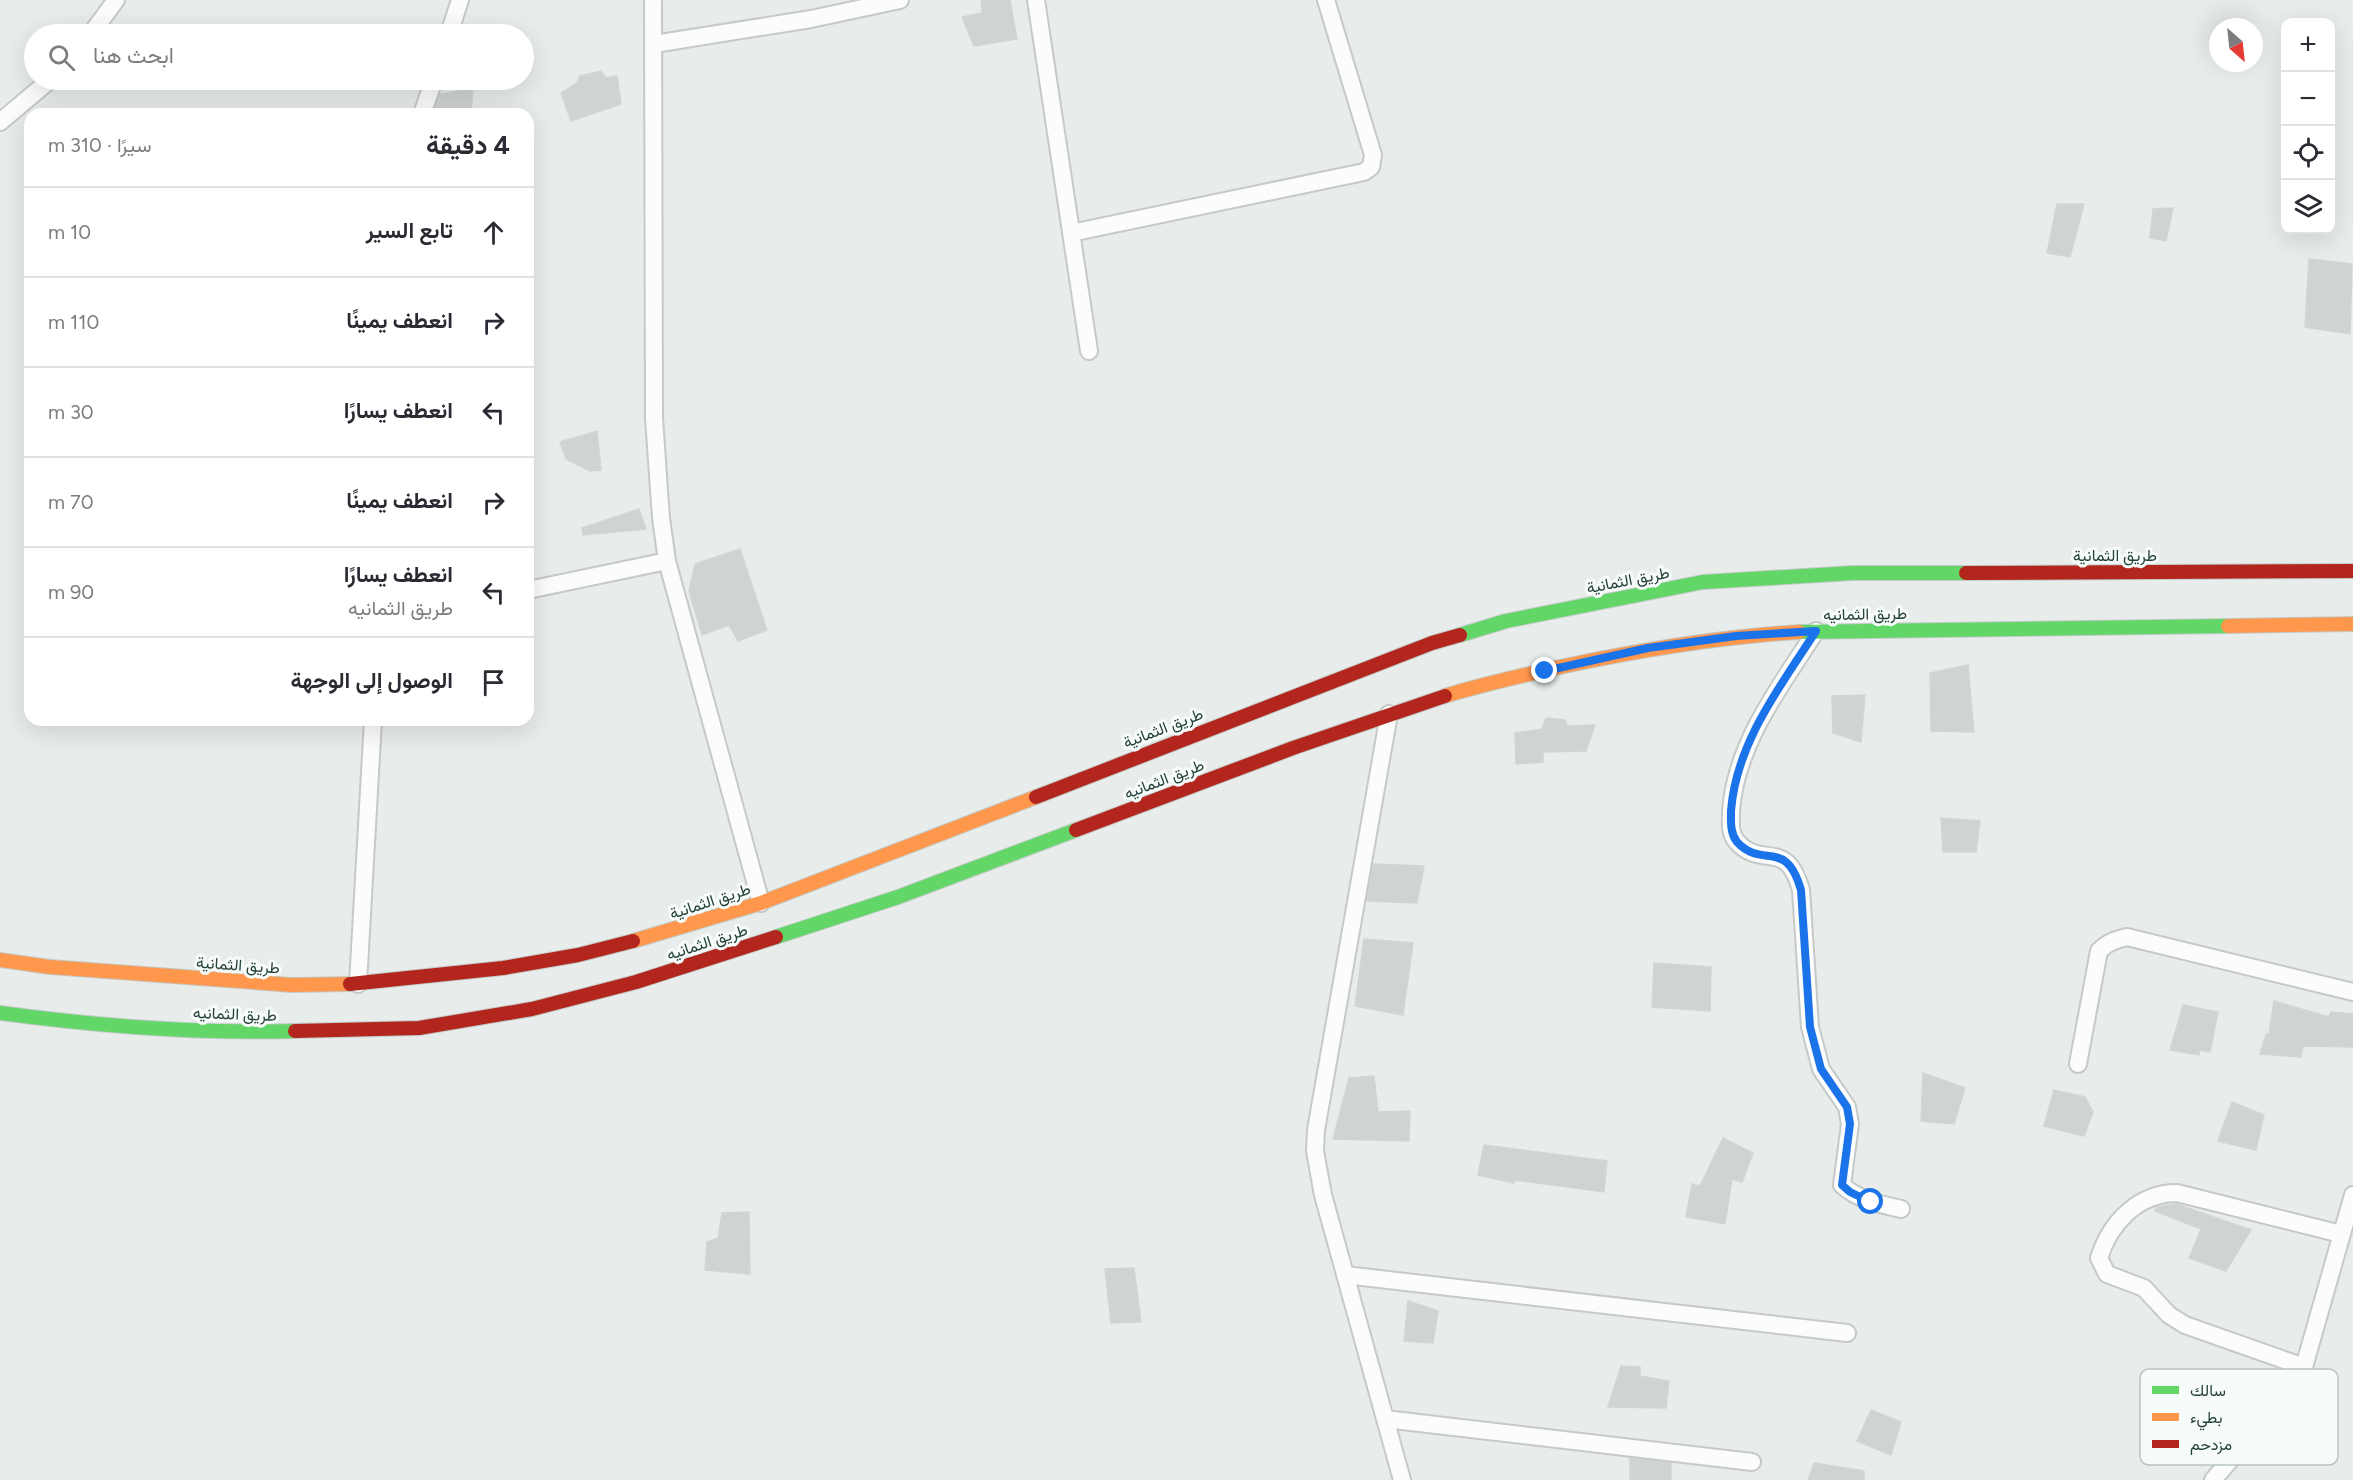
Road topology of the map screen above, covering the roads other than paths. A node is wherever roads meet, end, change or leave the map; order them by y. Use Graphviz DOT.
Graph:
graph roads {
  1 [pos="116,0"];
  2 [pos="460,0"];
  3 [pos="653,0"];
  4 [pos="900,0"];
  5 [pos="1036,0"];
  6 [pos="1326,0"];
  7 [pos="98,24"];
  8 [pos="452,24"];
  9 [pos="654,44"];
  10 [pos="38,90"];
  11 [pos="430,90"];
  12 [pos="424,108"];
  13 [pos="0,122"];
  14 [pos="1071,233"];
  15 [pos="1089,351"];
  16 [pos="667,561"];
  17 [pos="2353,571"];
  18 [pos="534,589"];
  19 [pos="2353,624"];
  20 [pos="1816,631"];
  21 [pos="1389,714"];
  22 [pos="373,726"];
  23 [pos="760,903"];
  24 [pos="0,960"];
  25 [pos="358,984"];
  26 [pos="2353,992"];
  27 [pos="0,1013"];
  28 [pos="2078,1064"];
  29 [pos="2353,1195"];
  30 [pos="1901,1209"];
  31 [pos="2341,1234"];
  32 [pos="1345,1275"];
  33 [pos="1847,1333"];
  34 [pos="2304,1367"];
  35 [pos="1385,1419"];
  36 [pos="1752,1462"];
  37 [pos="2226,1465"];
  38 [pos="1402,1480"];
  39 [pos="2213,1480"];
  1 -- 7 [label="street"];
  2 -- 8 [label="street"];
  3 -- 9 [label="street"];
  4 -- 9 [label="street"];
  5 -- 14 [label="street"];
  6 -- 14 [label="street"];
  9 -- 16 [label="street"];
  10 -- 13 [label="street"];
  11 -- 12 [label="street"];
  14 -- 15 [label="street"];
  16 -- 18 [label="street"];
  16 -- 23 [label="street"];
  17 -- 23 [label="street, طريق الثمانية"];
  19 -- 20 [label="street, طريق الثمانيه"];
  20 -- 21 [label="street, طريق الثمانيه"];
  20 -- 30 [label="street"];
  21 -- 27 [label="street, طريق الثمانيه"];
  21 -- 32 [label="street"];
  22 -- 25 [label="street"];
  23 -- 25 [label="street, طريق الثمانية"];
  24 -- 25 [label="street, طريق الثمانية"];
  26 -- 28 [label="street"];
  29 -- 31 [label="street"];
  31 -- 34 [label="street"];
  31 -- 34 [label="street"];
  32 -- 33 [label="street"];
  32 -- 35 [label="street"];
  35 -- 36 [label="street"];
  35 -- 38 [label="street"];
  37 -- 39 [label="street"];
}
